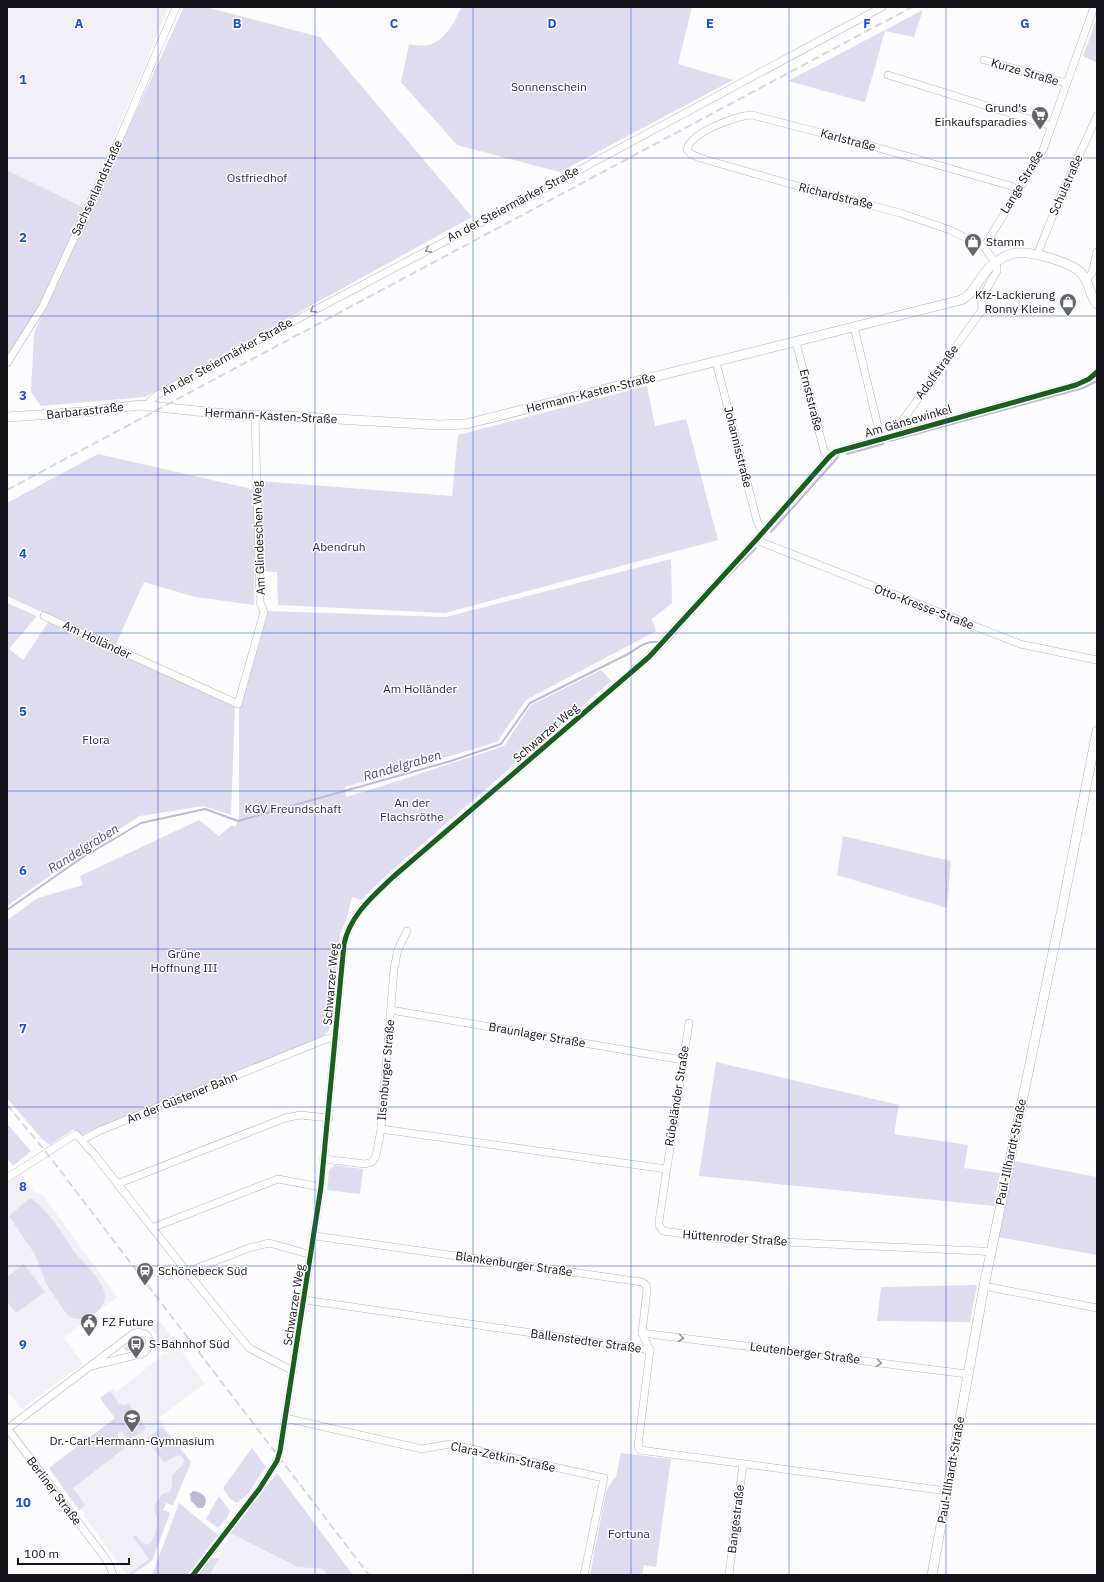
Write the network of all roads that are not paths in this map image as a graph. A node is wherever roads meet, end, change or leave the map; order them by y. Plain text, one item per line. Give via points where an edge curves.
1 (176, 7) edge
2 (882, 7) edge
3 (1094, 7) edge
4 (984, 60) dead end
5 (888, 75) dead end
6 (1066, 84) junction
7 (1097, 116) edge
8 (1051, 126) junction
9 (687, 150) joint
10 (1018, 190) junction
11 (984, 247) junction
12 (1097, 252) edge
13 (1037, 255) junction
14 (995, 262) junction
15 (1086, 280) junction
16 (972, 292) junction
17 (981, 299) junction
18 (1097, 304) edge
19 (854, 327) junction
20 (796, 342) junction
21 (716, 362) junction
22 (7, 363) edge
23 (1097, 372) edge
24 (148, 406) junction
25 (162, 407) joint
26 (255, 415) junction
27 (7, 417) edge
28 (881, 439) junction
29 (829, 457) junction
30 (764, 531) junction
31 (756, 540) junction
32 (44, 616) dead end
33 (1097, 660) edge
34 (238, 704) joint
35 (1097, 730) edge
36 (407, 931) dead end
37 (391, 1010) junction
38 (689, 1023) dead end
39 (336, 1038) junction
40 (683, 1060) junction
41 (328, 1118) junction
42 (381, 1129) junction
43 (82, 1140) junction
44 (324, 1159) junction
45 (666, 1169) junction
46 (7, 1178) edge
47 (117, 1184) junction
48 (321, 1187) junction
49 (152, 1228) junction
50 (315, 1236) junction
51 (990, 1252) junction
52 (312, 1255) junction
53 (187, 1272) junction
54 (984, 1286) junction
55 (305, 1300) junction
56 (1097, 1308) edge
57 (642, 1333) junction
58 (650, 1350) junction
59 (91, 1366) junction
60 (293, 1371) junction
61 (967, 1374) junction
62 (285, 1418) junction
63 (7, 1428) edge
64 (743, 1464) junction
65 (947, 1491) junction
66 (113, 1575) edge
67 (193, 1575) edge
68 (584, 1575) edge
69 (729, 1575) edge
70 (932, 1575) edge

1 - 22 street, Sachsenlandstraße via 43,306
2 -> 24 street, An der Steiermärker Straße via 280,328 157,395
3 - 6 street, Lange Straße
4 - 6 street, Kurze Straße
5 - 8 street
6 - 8 street, Lange Straße
7 - 13 street, Schulstraße
8 - 10 street, Lange Straße via 1043,150
9 - 10 street, Karlstraße via 690,142 705,132 733,118 752,115 868,145
9 - 11 street, Richardstraße via 700,158 760,176 900,213 950,230
10 - 11 street, Lange Straße
11 - 14 street
12 - 15 street via 1092,273
13 - 14 street via 1016,253
13 - 15 street via 1079,270
14 - 16 street, Hermann-Kasten-Straße
14 - 17 street, Adolfstraße via 997,271
15 - 18 street via 1091,296
16 - 17 street
16 - 19 street, Hermann-Kasten-Straße via 968,297 952,303
17 - 28 street, Adolfstraße via 982,310 972,324 897,428
19 - 20 street, Hermann-Kasten-Straße
19 - 28 street
20 - 21 street, Hermann-Kasten-Straße
20 - 29 street, Ernststraße via 824,451
21 - 26 street, Hermann-Kasten-Straße via 458,425
21 - 30 street, Johannisstraße via 757,521
23 - 28 street, Am Gänsewinkel via 1076,385
24 - 25 street, Barbarastraße
24 - 27 street, Barbarastraße
25 - 26 street, Hermann-Kasten-Straße
26 - 34 street, Am Glindeschen Weg via 260,602 264,612
28 - 29 street, Am Gänsewinkel via 843,449
29 - 30 street, Am Gänsewinkel
30 - 31 street, Am Gänsewinkel
31 - 33 street, Otto-Kresse-Straße via 1020,644
31 - 39 street, Schwarzer Weg via 649,657 393,877 358,912 347,932 344,944
32 - 34 street, Am Holländer
35 - 51 street, Paul-Illhardt-Straße
36 - 37 street, Ilsenburger Straße via 398,949
37 - 40 street, Braunlager Straße
37 - 42 street, Ilsenburger Straße
38 - 40 street, Rübeländer Straße
39 - 41 street, Schwarzer Weg
39 - 43 street, An der Güstener Bahn via 326,1039 298,1050
40 - 45 street, Rübeländer Straße
41 - 44 street, Schwarzer Weg
41 - 47 street via 300,1115 285,1118
42 - 44 street, Ilsenburger Straße via 376,1156 372,1162 365,1164
42 - 45 street
43 - 46 street via 76,1134
43 - 47 street
44 - 48 street, Schwarzer Weg
45 - 51 street, Hüttenroder Straße via 659,1221 661,1229 667,1233 713,1239
47 - 49 street
48 - 49 street via 282,1179 273,1180
48 - 50 street, Schwarzer Weg
49 - 53 street
50 - 52 street, Schwarzer Weg
50 - 57 street, Blankenburger Straße via 642,1282 647,1290
51 - 54 street, Paul-Illhardt-Straße
52 - 53 street via 269,1243
52 - 55 street, Schwarzer Weg
53 - 60 street via 249,1348
54 - 56 street
54 - 61 street, Paul-Illhardt-Straße
55 - 58 street, Ballenstedter Straße
55 - 60 street, Schwarzer Weg
57 - 58 street
57 -> 61 street, Leutenberger Straße
58 - 64 street, Ballenstedter Straße via 639,1449
59 - 59 street via 144,1352 149,1338 140,1332 134,1333
59 - 63 street
60 - 62 street, Schwarzer Weg
61 - 65 street, Paul-Illhardt-Straße
62 - 67 street, Schwarzer Weg via 280,1451 271,1470
62 - 68 street, Clara-Zetkin-Straße via 422,1448 450,1444 604,1478
63 - 66 street, Berliner Straße via 103,1555
64 - 65 street, Ballenstedter Straße
64 - 69 street, Bangestraße
65 - 70 street, Paul-Illhardt-Straße

